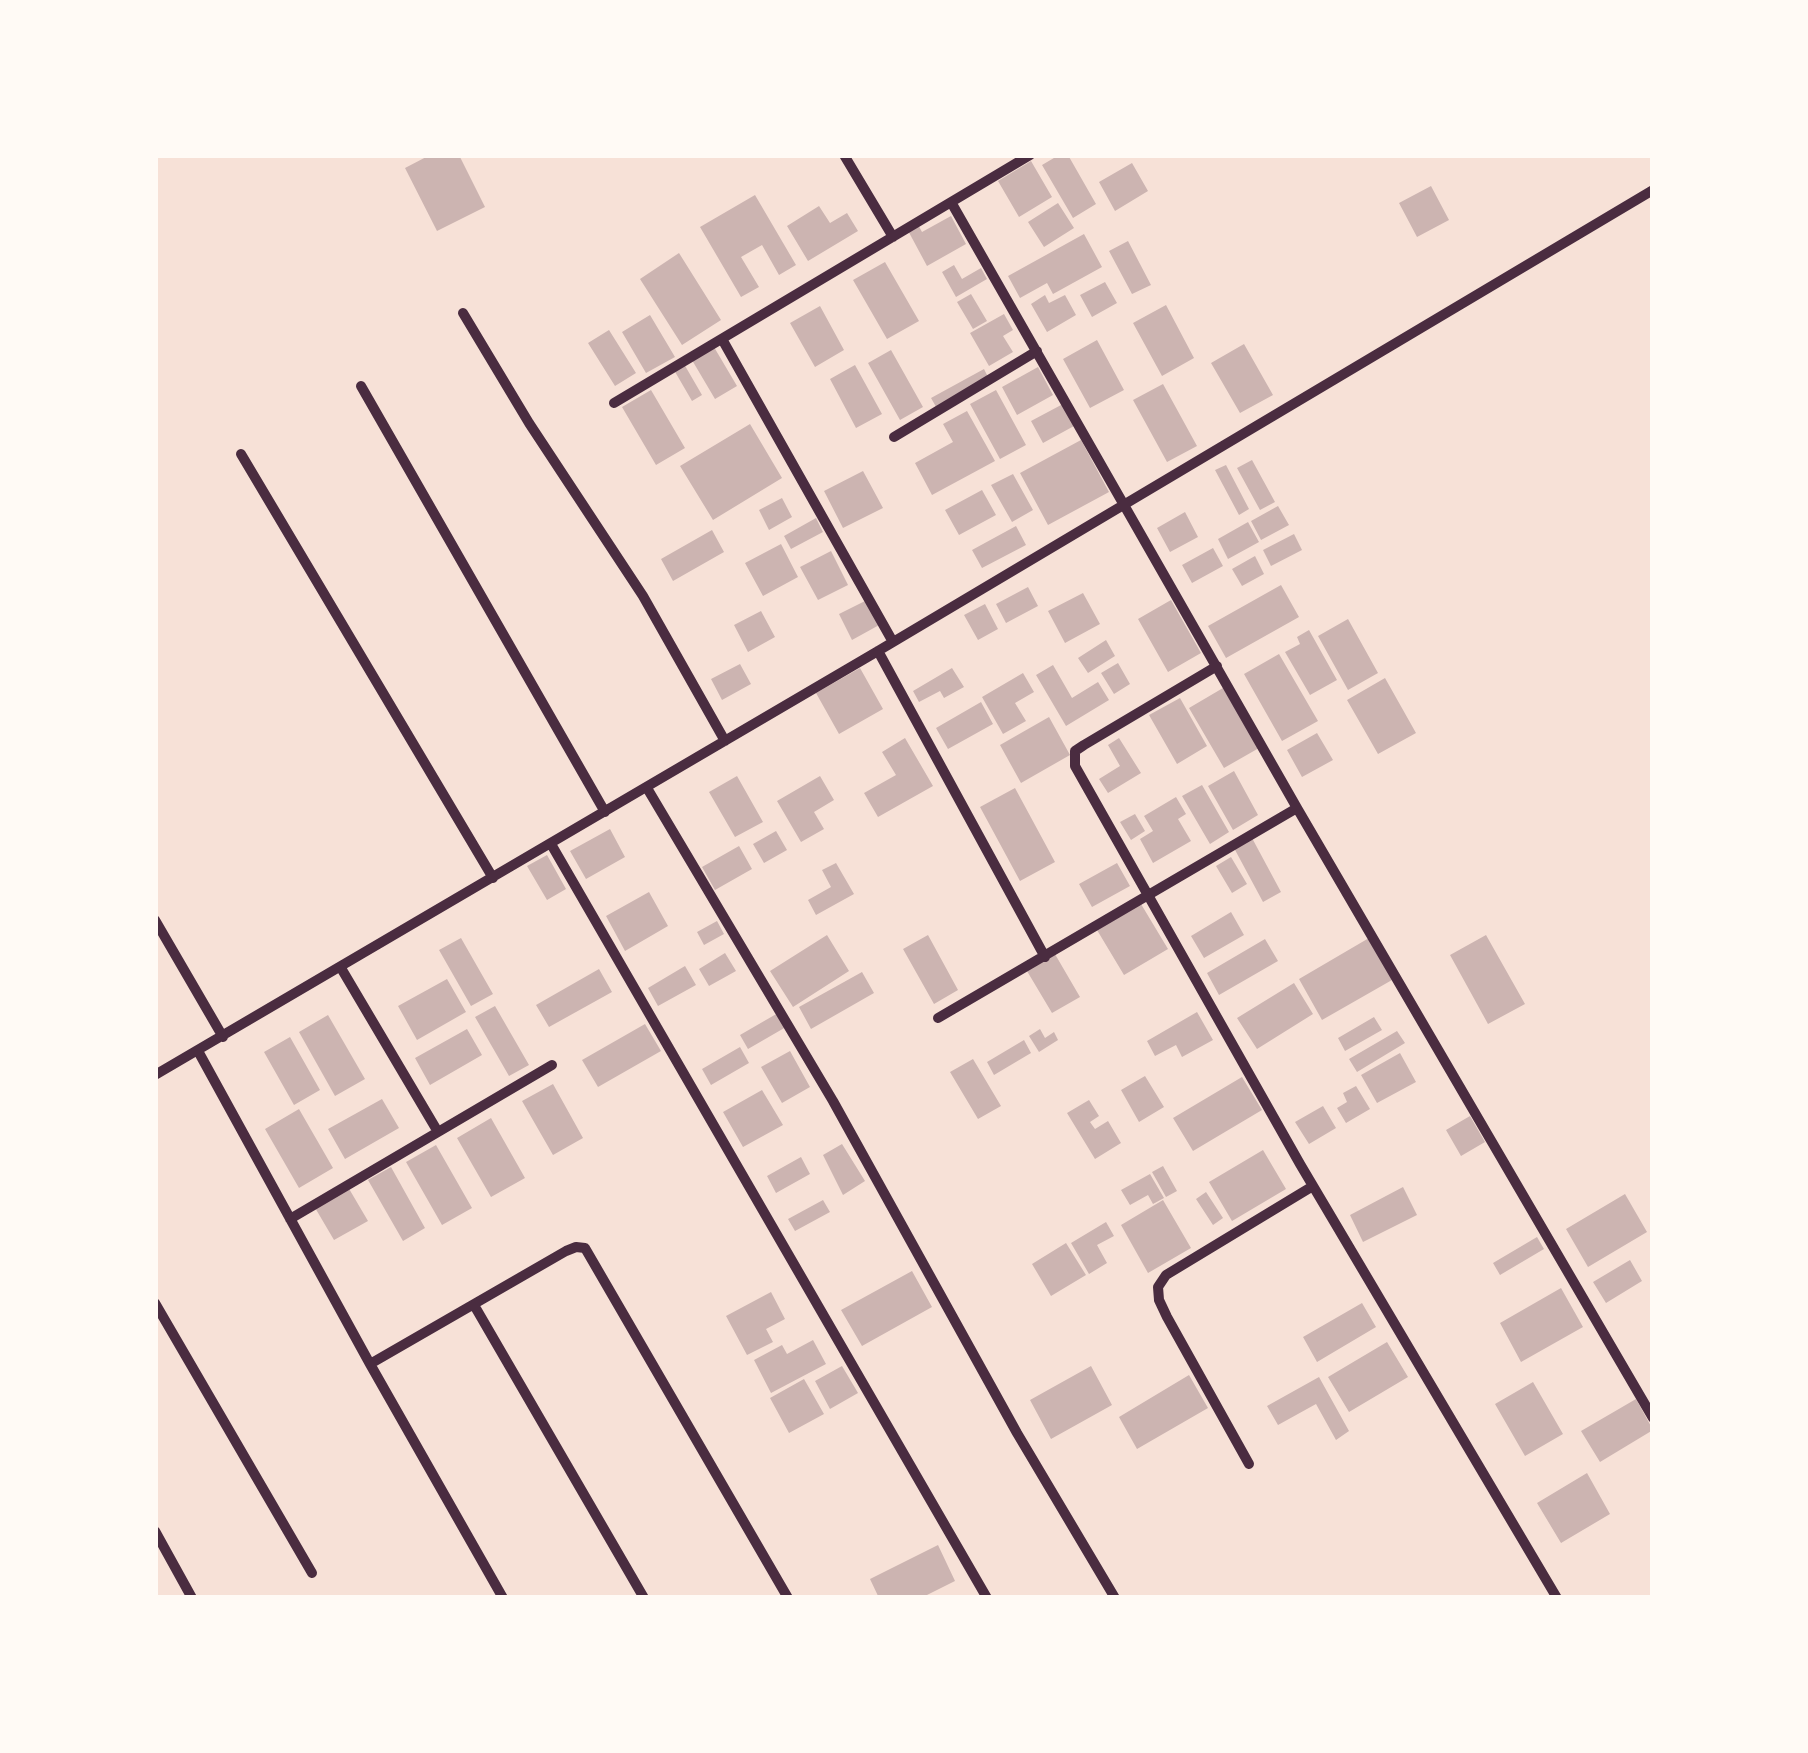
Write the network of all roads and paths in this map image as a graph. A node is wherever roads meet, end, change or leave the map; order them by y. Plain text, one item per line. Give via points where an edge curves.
1 (844, 155) edge
2 (1030, 155) edge
3 (1653, 190) edge
4 (951, 202) junction
5 (892, 238) junction
6 (462, 314) dead end
7 (722, 339) junction
8 (1037, 351) junction
9 (361, 386) dead end
10 (614, 403) dead end
11 (894, 436) dead end
12 (241, 454) dead end
13 (1125, 505) junction
14 (893, 642) junction
15 (878, 651) junction
16 (1217, 666) junction
17 (725, 741) junction
18 (647, 788) junction
19 (1297, 808) junction
20 (605, 812) junction
21 (551, 844) junction
22 (493, 878) junction
23 (1147, 898) junction
24 (155, 920) edge
25 (1044, 957) junction
26 (341, 968) junction
27 (938, 1018) dead end
28 (224, 1037) junction
29 (198, 1050) junction
30 (552, 1064) dead end
31 (155, 1075) edge
32 (438, 1132) junction
33 (1313, 1186) junction
34 (290, 1219) junction
35 (155, 1302) edge
36 (474, 1305) junction
37 (370, 1364) junction
38 (1653, 1418) edge
39 (1250, 1464) dead end
40 (155, 1531) edge
41 (312, 1573) dead end
42 (192, 1598) edge
43 (503, 1598) edge
44 (644, 1598) edge
45 (788, 1598) edge
46 (987, 1598) edge
47 (1115, 1598) edge
48 (1557, 1598) edge

1 - 5 street
2 - 4 street
3 - 13 street
4 - 5 street
4 - 8 street
5 - 7 street
6 - 17 street via 643,596
7 - 10 street
7 - 14 street
8 - 11 street
8 - 13 street
9 - 20 street
12 - 22 street
13 - 14 street
13 - 16 street
14 - 15 street
15 - 17 street
15 - 25 street
16 - 19 street
16 - 23 street via 1075,752 1075,766
17 - 18 street
18 - 20 street
18 - 47 street
19 - 23 street
19 - 38 street
20 - 21 street
21 - 22 street
21 - 46 street
22 - 26 street
23 - 25 street
23 - 33 street
24 - 28 street
25 - 27 street
26 - 28 street
26 - 32 street
28 - 29 street
29 - 31 street
29 - 34 street
30 - 32 street
32 - 34 street
33 - 39 street via 1158,1286 1167,1318
33 - 48 street
34 - 37 street
35 - 41 street
36 - 37 street
36 - 44 street
36 - 45 street via 566,1251 586,1248
37 - 43 street
40 - 42 street

